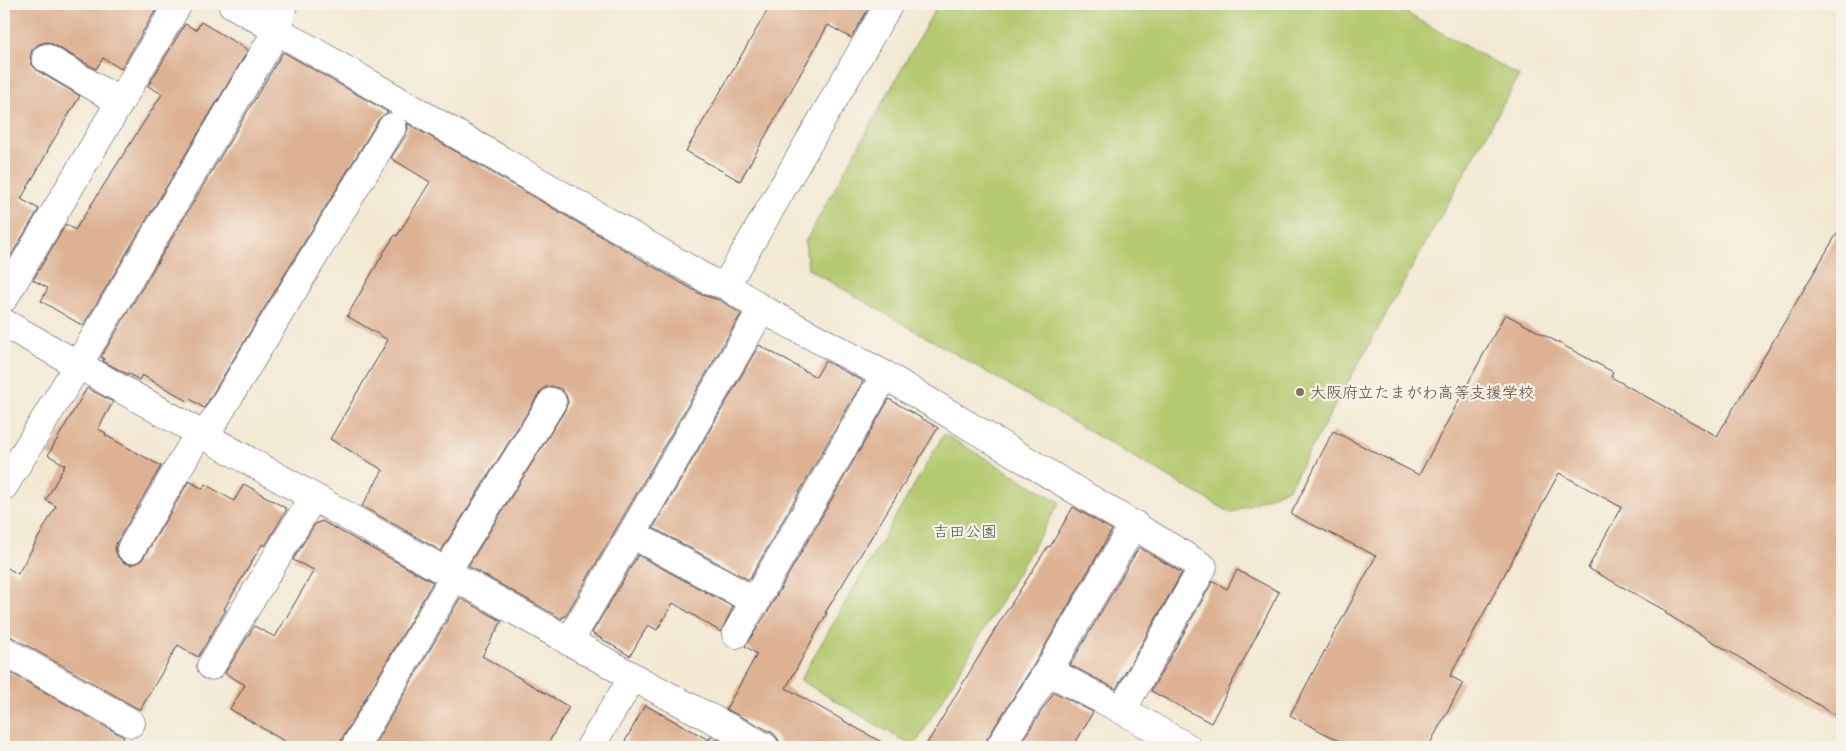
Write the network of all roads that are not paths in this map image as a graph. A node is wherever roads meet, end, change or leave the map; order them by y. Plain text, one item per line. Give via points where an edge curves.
1 (178, 4) edge
2 (232, 4) edge
3 (889, 4) edge
4 (280, 16) edge
5 (46, 58) dead end
6 (120, 102) junction
7 (392, 128) dead end
8 (726, 285) junction
9 (4, 298) edge
10 (762, 309) junction
11 (4, 322) edge
12 (78, 365) junction
13 (885, 376) junction
14 (552, 402) dead end
15 (202, 435) junction
16 (4, 486) edge
17 (313, 497) junction
18 (1134, 524) junction
19 (632, 534) junction
20 (131, 549) dead end
21 (450, 574) junction
22 (756, 602) junction
23 (736, 634) dead end
24 (569, 642) junction
25 (4, 651) edge
26 (211, 666) dead end
27 (1048, 671) junction
28 (633, 677) junction
29 (1122, 710) junction
30 (131, 723) dead end
31 (355, 747) edge
32 (590, 747) edge
33 (765, 747) edge
34 (1000, 747) edge
35 (1187, 747) edge

1 - 6 street
2 - 4 street
3 - 8 street
4 - 8 street via 710,280
4 - 12 street
5 - 6 street
6 - 9 street
7 - 15 street
8 - 10 street
10 - 13 street
10 - 19 street
11 - 12 street
12 - 15 street
12 - 16 street
13 - 18 street
13 - 22 street
14 - 21 street
15 - 17 street
15 - 20 street
17 - 21 street
17 - 26 street
18 - 27 street
18 - 29 street via 1203,567
19 - 22 street
19 - 24 street
21 - 24 street
21 - 31 street
22 - 23 street
24 - 28 street
25 - 30 street
27 - 29 street
27 - 34 street
28 - 32 street
28 - 33 street
29 - 35 street

